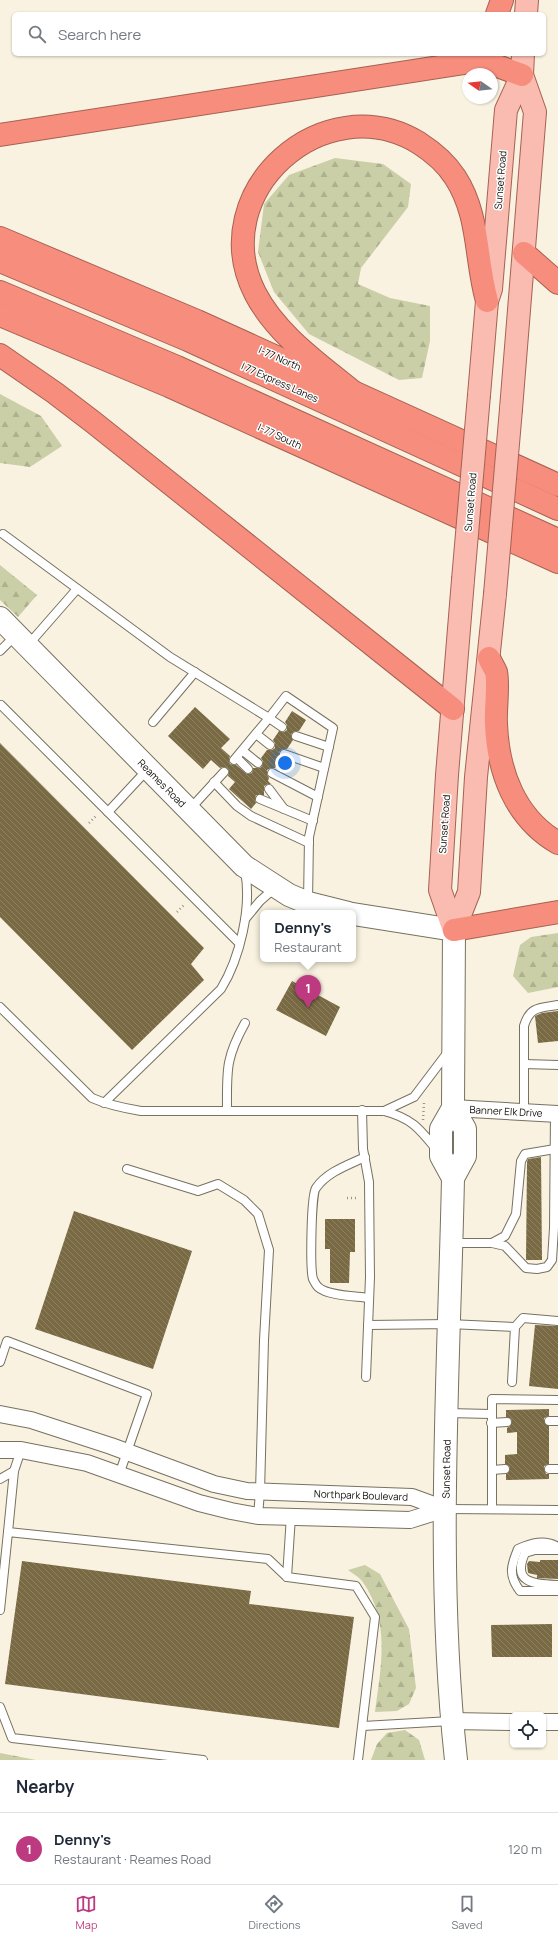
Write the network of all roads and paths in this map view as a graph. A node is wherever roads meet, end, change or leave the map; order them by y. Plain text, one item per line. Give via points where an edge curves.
1 (502, 0) edge
2 (527, 0) edge
3 (498, 12) edge
4 (526, 12) edge
5 (454, 60) edge
6 (522, 65) edge
7 (0, 135) edge
8 (0, 238) edge
9 (524, 252) junction
10 (0, 261) edge
11 (558, 283) edge
12 (0, 292) edge
13 (486, 301) junction
14 (0, 315) edge
15 (0, 355) edge
16 (352, 391) junction
17 (558, 485) edge
18 (558, 509) edge
19 (2, 534) dead end
20 (558, 540) edge
21 (558, 562) edge
22 (77, 589) junction
23 (0, 618) edge
24 (22, 640) junction
25 (0, 651) edge
26 (489, 658) junction
27 (195, 672) junction
28 (1, 705) edge
29 (453, 710) junction
30 (269, 718) junction
31 (152, 722) dead end
32 (282, 727) dead end
33 (256, 734) junction
34 (296, 736) dead end
35 (270, 745) dead end
36 (329, 747) junction
37 (243, 751) junction
38 (284, 754) dead end
39 (258, 763) dead end
40 (148, 768) junction
41 (324, 768) junction
42 (248, 769) dead end
43 (224, 772) dead end
44 (272, 773) dead end
45 (214, 782) junction
46 (269, 789) dead end
47 (318, 797) junction
48 (260, 799) dead end
49 (189, 810) junction
50 (285, 810) junction
51 (108, 812) junction
52 (313, 821) junction
53 (558, 843) edge
54 (309, 844) junction
55 (244, 866) junction
56 (276, 887) junction
57 (308, 903) junction
58 (336, 910) edge
59 (558, 912) edge
60 (356, 914) edge
61 (246, 918) junction
62 (454, 930) junction
63 (239, 943) junction
64 (558, 1005) edge
65 (0, 1007) edge
66 (245, 1023) dead end
67 (454, 1045) junction
68 (524, 1064) junction
69 (558, 1065) edge
70 (424, 1098) dead end
71 (104, 1103) junction
72 (453, 1108) junction
73 (362, 1110) junction
74 (384, 1110) junction
75 (227, 1111) junction
76 (524, 1112) junction
77 (556, 1114) edge
78 (423, 1124) dead end
79 (555, 1149) junction
80 (441, 1156) junction
81 (365, 1158) junction
82 (127, 1169) dead end
83 (453, 1178) junction
84 (451, 1243) junction
85 (492, 1243) junction
86 (369, 1298) junction
87 (558, 1321) edge
88 (368, 1324) junction
89 (449, 1324) junction
90 (515, 1327) junction
91 (0, 1362) edge
92 (366, 1377) dead end
93 (512, 1382) dead end
94 (558, 1400) edge
95 (447, 1413) junction
96 (0, 1414) edge
97 (491, 1414) junction
98 (549, 1421) dead end
99 (558, 1421) edge
100 (506, 1422) dead end
101 (491, 1423) junction
102 (0, 1450) edge
103 (21, 1450) junction
104 (127, 1452) junction
105 (505, 1469) dead end
106 (549, 1469) dead end
107 (558, 1469) edge
108 (492, 1470) junction
109 (14, 1471) junction
110 (119, 1475) junction
111 (0, 1479) edge
112 (260, 1492) junction
113 (445, 1509) junction
114 (492, 1509) junction
115 (558, 1510) edge
116 (258, 1516) junction
117 (291, 1516) junction
118 (8, 1532) junction
119 (558, 1546) edge
120 (558, 1550) edge
121 (287, 1577) junction
122 (558, 1585) edge
123 (558, 1591) edge
124 (0, 1610) edge
125 (0, 1707) edge
126 (452, 1721) junction
127 (510, 1722) edge
128 (546, 1722) edge
129 (558, 1722) edge
130 (363, 1726) junction
131 (203, 1760) edge
132 (358, 1760) edge
133 (456, 1760) edge

1 - 3 highway
2 - 4 main road
5 - 6 highway
5 - 7 highway
6 - 9 main road, Sunset Road via 535,112
6 - 13 main road, Sunset Road via 506,110 491,289
8 - 16 highway, I-77 North via 197,321
9 - 11 highway
9 - 26 main road, Sunset Road, bridge
10 - 18 highway, I 77 Express Lanes via 202,346
12 - 20 highway via 184,370
13 - 16 highway via 481,281 478,241 467,201 455,175 436,155 412,139 372,127 334,130 300,144 280,159 258,189 245,220 244,257 250,282 270,316 300,348
13 - 29 main road, Sunset Road, bridge
14 - 21 highway, I-77 South via 169,386
15 - 29 highway via 93,422
16 - 17 highway, I-77 North
19 - 22 lane
22 - 24 lane
22 - 27 lane via 170,657
23 - 24 main road, Reames Road
24 - 25 lane
24 - 40 main road, Reames Road
26 - 53 highway via 496,672 498,746 510,790 531,822
26 - 62 main road, Sunset Road via 476,777 469,892
27 - 30 lane
27 - 31 lane
28 - 51 lane
29 - 62 main road, Sunset Road via 440,890
30 - 32 lane
30 - 33 lane
30 - 36 lane via 286,696 333,728
33 - 35 lane
33 - 37 lane
34 - 36 lane
36 - 41 lane
37 - 39 lane
37 - 42 lane via 235,759
38 - 41 lane
40 - 49 main road, Reames Road
40 - 51 lane
41 - 47 lane
43 - 45 lane
44 - 47 lane
45 - 49 lane
45 - 54 lane via 237,806 251,816
46 - 50 lane
47 - 52 lane
48 - 50 lane
49 - 55 main road, Reames Road
50 - 52 lane
51 - 63 lane
52 - 54 lane
54 - 57 lane
55 - 56 main road, Reames Road
55 - 61 lane via 248,885
56 - 57 main road, Reames Road
56 - 61 lane
57 - 58 main road, Reames Road
59 - 62 highway
60 - 62 main road
61 - 63 lane
62 - 67 main road, Sunset Road
63 - 71 lane via 229,976 221,989
64 - 68 lane via 534,1010 527,1015 524,1026
65 - 71 lane via 92,1098
66 - 75 lane via 233,1044 228,1060
67 - 72 main road, Sunset Road
67 - 74 lane via 414,1097
68 - 69 lane
68 - 76 lane
70 - 78 path
71 - 75 lane via 141,1111
72 - 76 street, Banner Elk Drive
72 - 80 main road, Sunset Road via 441,1129
72 - 83 main road, Sunset Road via 465,1129 465,1156
73 - 74 lane
73 - 75 lane
73 - 81 lane
74 - 80 lane via 413,1123
76 - 77 street, Banner Elk Drive
77 - 79 lane
79 - 85 lane via 525,1154 521,1161 516,1214 505,1236
79 - 85 lane via 552,1260 547,1267 526,1268 505,1246
80 - 83 main road, Sunset Road
81 - 86 lane via 369,1182
81 - 86 lane via 344,1166 314,1189 311,1254 313,1279 318,1287 338,1294
82 - 112 lane via 198,1191 218,1184 244,1200 258,1214 269,1250
83 - 84 main road, Sunset Road
84 - 85 lane
84 - 89 main road, Sunset Road
86 - 88 lane
87 - 90 lane via 523,1318
88 - 89 lane
88 - 92 lane
89 - 90 lane
89 - 95 main road, Sunset Road
90 - 93 lane
91 - 104 lane via 7,1341 146,1394
94 - 97 lane via 492,1399
95 - 97 lane
95 - 113 main road, Sunset Road
96 - 104 street, Northpark Boulevard via 31,1420
97 - 101 lane
98 - 99 lane
100 - 101 lane
101 - 108 lane
102 - 103 street
103 - 109 lane
103 - 110 street via 87,1463
104 - 110 lane
104 - 112 street, Northpark Boulevard via 214,1484
105 - 108 lane
106 - 107 lane
108 - 114 lane
109 - 111 lane
109 - 118 lane
110 - 116 street via 199,1503
112 - 113 street, Northpark Boulevard via 412,1497
112 - 116 lane
113 - 114 lane
113 - 117 street via 410,1520
113 - 126 main road, Sunset Road via 445,1617
114 - 115 lane
116 - 117 street
117 - 121 lane
118 - 121 lane via 268,1559
118 - 124 lane
119 - 123 lane via 552,1543 531,1543 518,1549 512,1563 512,1581 520,1591
120 - 122 lane via 534,1550 525,1553 520,1562 520,1573 527,1582
121 - 130 lane via 356,1586 375,1617
125 - 131 lane via 12,1738
126 - 127 street
126 - 130 lane
126 - 133 main road, Sunset Road
128 - 129 street
130 - 132 lane

